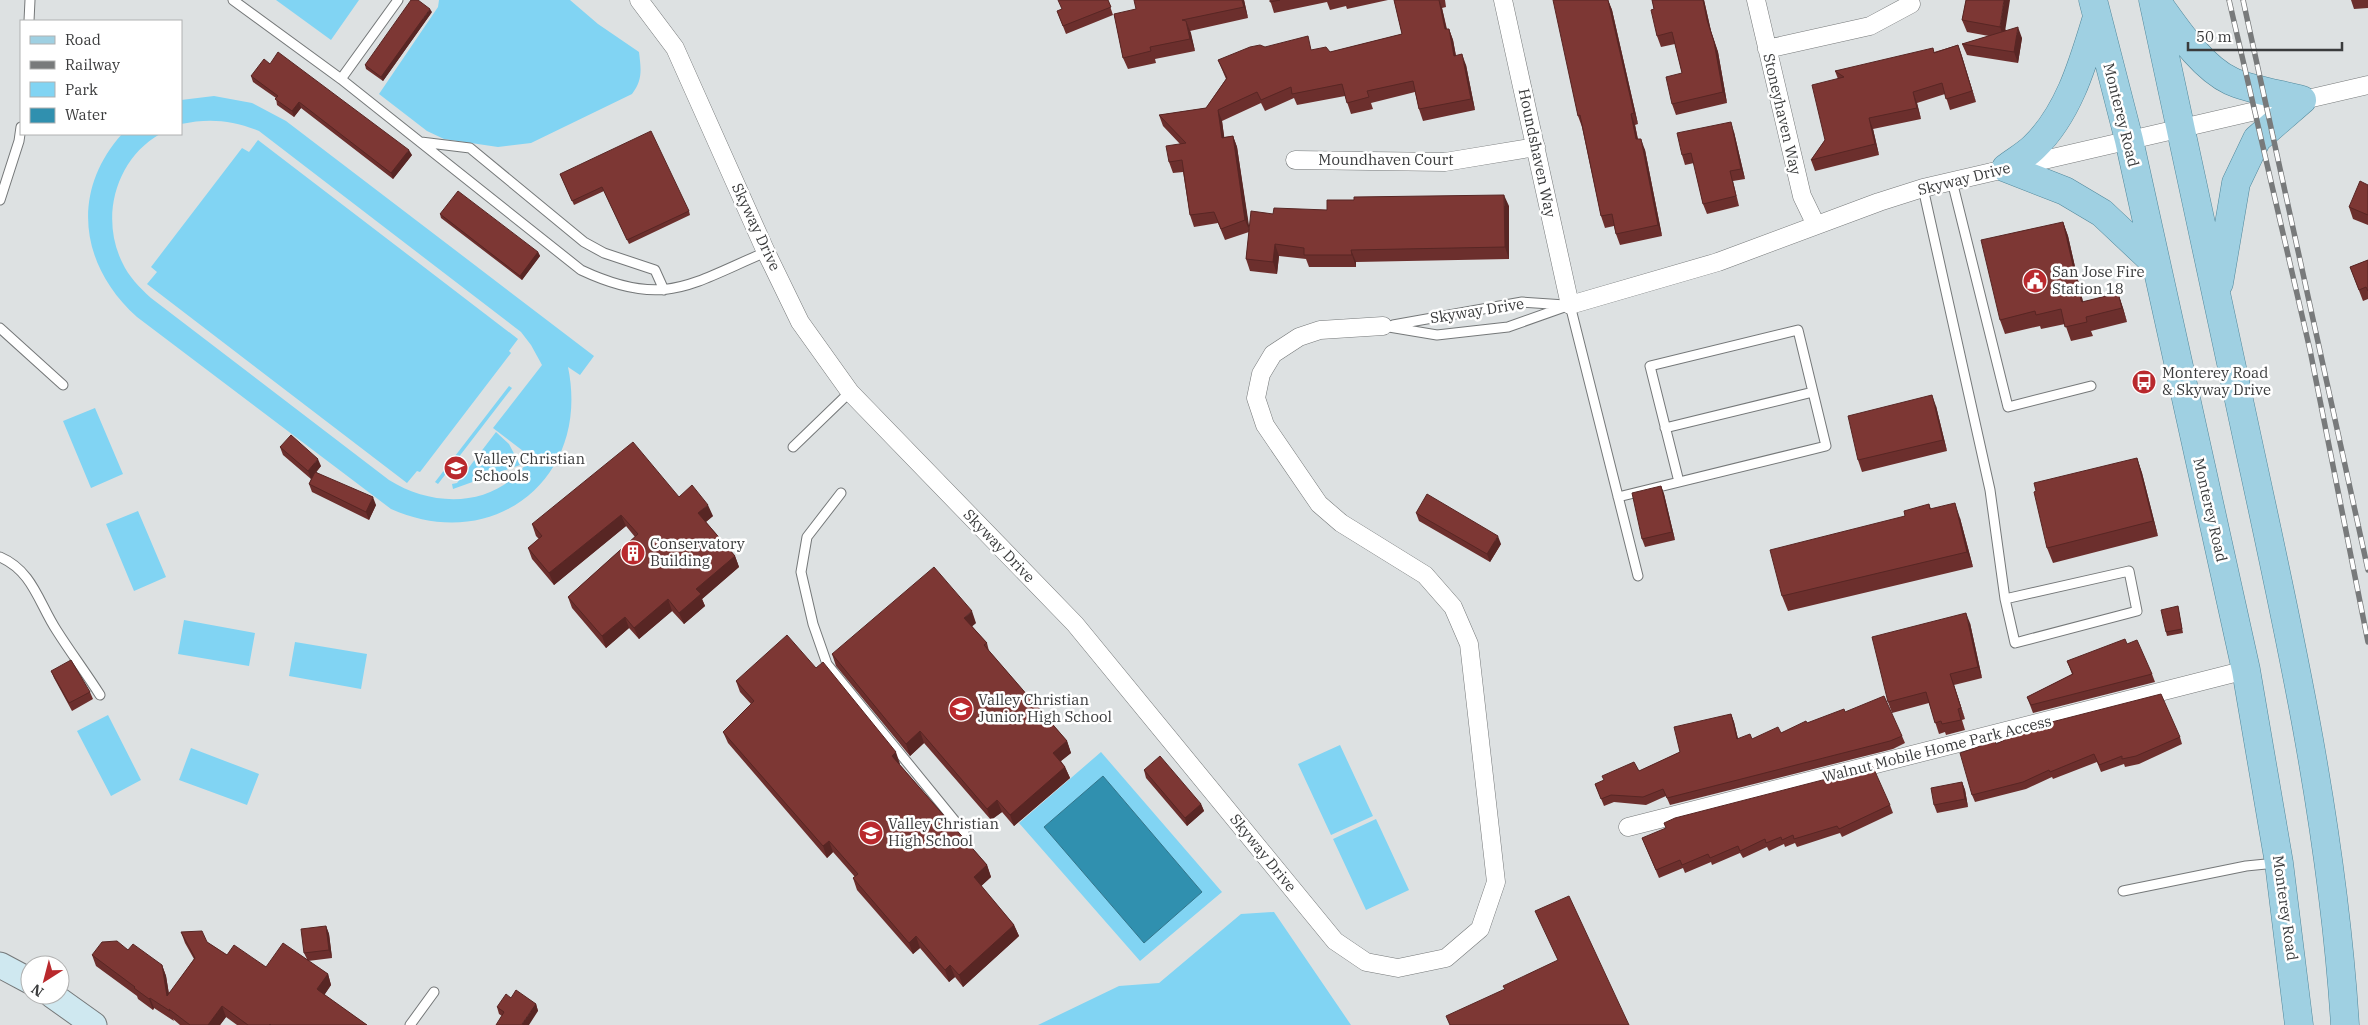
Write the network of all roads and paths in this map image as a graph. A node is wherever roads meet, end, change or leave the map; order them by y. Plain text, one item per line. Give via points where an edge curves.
1 (30, 0) edge
2 (233, 0) edge
3 (398, 0) edge
4 (639, 0) edge
5 (1503, 0) edge
6 (1756, 0) edge
7 (2154, 0) edge
8 (1911, 4) dead end
9 (2095, 9) edge
10 (29, 20) edge
11 (1767, 49) junction
12 (342, 80) junction
13 (2368, 85) edge
14 (2302, 100) junction
15 (2179, 128) junction
16 (20, 134) edge
17 (2129, 140) junction
18 (420, 142) junction
19 (1536, 147) junction
20 (1295, 160) dead end
21 (2006, 168) junction
22 (1952, 181) junction
23 (1923, 188) junction
24 (0, 200) edge
25 (1816, 225) junction
26 (766, 252) junction
27 (2154, 262) junction
28 (664, 290) junction
29 (2217, 300) junction
30 (1570, 306) junction
31 (1384, 326) junction
32 (0, 328) edge
33 (63, 385) dead end
34 (2091, 386) dead end
35 (850, 392) junction
36 (1813, 392) junction
37 (1665, 428) junction
38 (793, 447) dead end
39 (1679, 482) junction
40 (841, 492) dead end
41 (1618, 497) junction
42 (0, 557) edge
43 (1638, 576) dead end
44 (2005, 599) junction
45 (2246, 670) junction
46 (100, 695) dead end
47 (1628, 827) dead end
48 (964, 832) dead end
49 (2279, 863) junction
50 (2123, 891) dead end
51 (0, 965) edge
52 (20, 976) edge
53 (434, 992) dead end
54 (66, 1005) edge
55 (94, 1025) edge
56 (410, 1025) edge
57 (2299, 1025) edge
58 (2345, 1025) edge

1 - 10 lane
2 - 12 lane
3 - 12 lane
4 - 26 street, Skyway Drive via 675,48
5 - 19 street, Houndshaven Way
6 - 11 street, Stoneyhaven Way
7 - 14 main road via 2189,45 2231,82
7 - 15 main road
8 - 11 street via 1870,26
9 - 17 main road, Monterey Road
9 - 21 main road via 2081,70 2069,97 2034,147
11 - 25 street, Stoneyhaven Way via 1802,196
12 - 18 lane
13 - 14 street, Skyway Drive
14 - 15 street, Skyway Drive
14 - 29 main road via 2257,139 2236,183
15 - 17 street, Skyway Drive
15 - 29 main road
16 - 24 lane
17 - 21 street, Skyway Drive
17 - 27 main road, Monterey Road
18 - 28 lane via 581,270 615,285
18 - 28 lane via 470,148 584,242 604,253 655,270
19 - 20 street, Moundhaven Court via 1445,162
19 - 30 street, Houndshaven Way
21 - 22 street, Skyway Drive
21 - 27 main road via 2065,190 2102,213
22 - 23 street, Skyway Drive
22 - 34 lane via 2008,407
23 - 25 street, Skyway Drive
23 - 44 lane via 1990,490
25 - 30 street, Skyway Drive via 1718,262
26 - 28 lane via 689,286
26 - 35 street, Skyway Drive via 800,322
27 - 45 main road, Monterey Road
29 - 58 main road via 2279,586 2316,778 2341,960
30 - 31 lane, Skyway Drive via 1522,302
30 - 31 lane, Skyway Drive via 1508,327 1464,332 1437,334
30 - 41 lane
31 - 35 street, Skyway Drive via 1320,330 1299,337 1273,354 1260,374 1256,398 1265,425 1319,504 1341,523 1425,575 1453,608 1469,644 1496,882 1480,929 1446,958 1398,968 1366,962 1335,941 1075,624
32 - 33 lane
35 - 38 lane
36 - 37 lane
36 - 37 lane via 1798,330 1650,366
36 - 39 lane via 1826,446
37 - 39 lane
39 - 41 lane
40 - 48 lane via 807,537 801,572 813,624 827,664
41 - 43 lane
42 - 46 lane via 30,580 57,631
44 - 44 lane via 2015,643 2137,611 2129,571
45 - 47 street, Walnut Mobile Home Park Access
45 - 49 main road, Monterey Road
49 - 50 lane via 2246,866
49 - 57 main road, Monterey Road
51 - 52 main road
53 - 56 lane
54 - 55 main road

